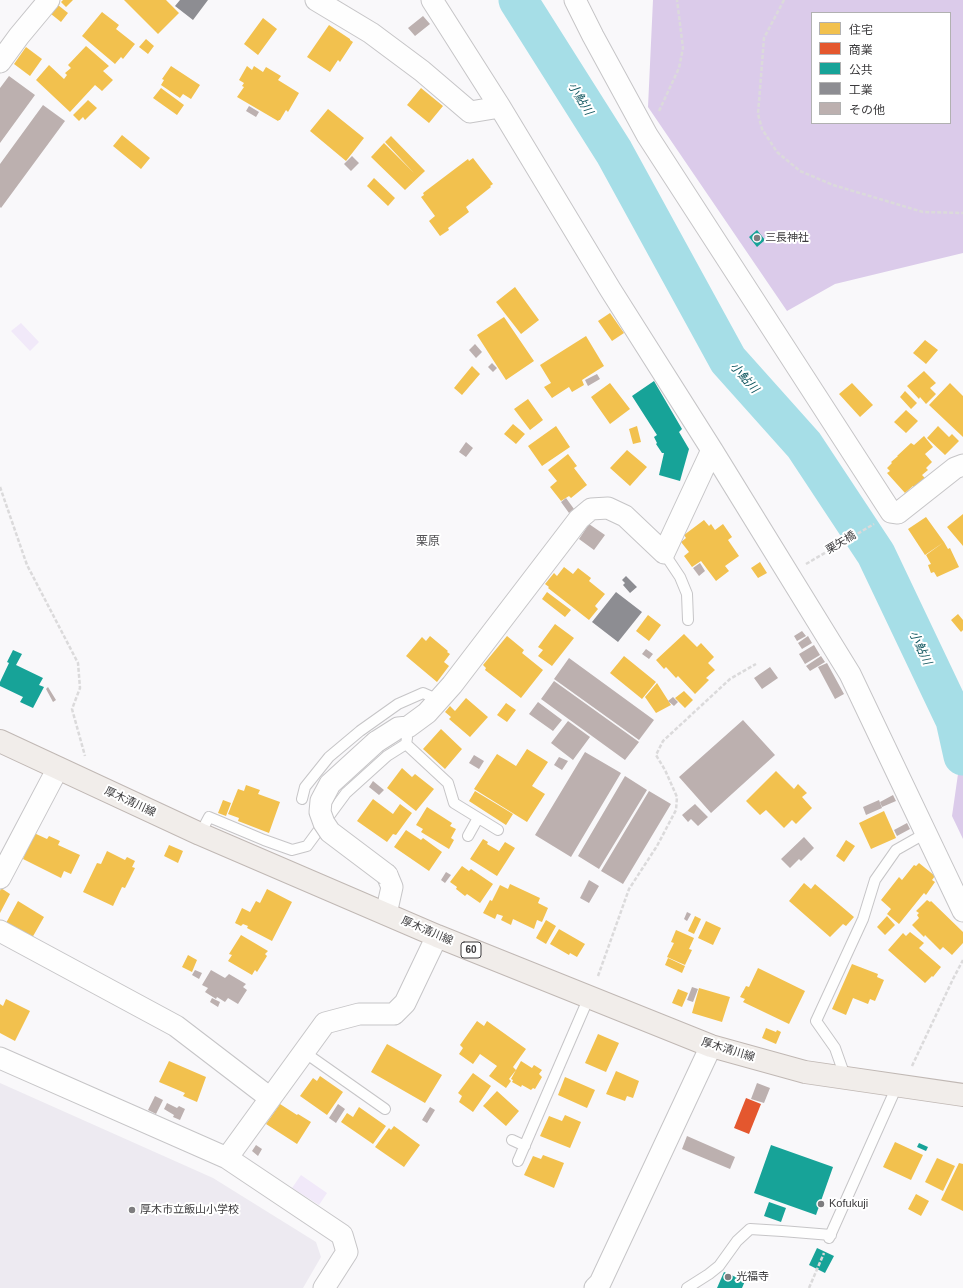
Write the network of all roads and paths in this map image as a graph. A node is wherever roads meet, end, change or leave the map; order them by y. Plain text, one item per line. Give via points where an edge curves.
1 (49, 0) edge
2 (316, 0) edge
3 (432, 0) edge
4 (575, 0) edge
5 (677, 0) edge
6 (784, 0) edge
7 (0, 62) edge
8 (500, 107) junction
9 (647, 135) junction
10 (963, 213) edge
11 (712, 450) junction
12 (963, 465) edge
13 (0, 487) edge
14 (878, 521) dead end
15 (664, 553) junction
16 (803, 565) dead end
17 (688, 620) dead end
18 (756, 664) dead end
19 (438, 700) junction
20 (407, 735) junction
21 (0, 741) edge
22 (58, 768) junction
23 (80, 778) junction
24 (302, 799) dead end
25 (478, 818) junction
26 (324, 823) junction
27 (498, 830) dead end
28 (200, 834) junction
29 (926, 834) junction
30 (468, 836) dead end
31 (0, 878) edge
32 (963, 911) edge
33 (386, 914) junction
34 (0, 931) edge
35 (437, 936) junction
36 (963, 960) edge
37 (590, 997) junction
38 (711, 1046) junction
39 (920, 1048) dead end
40 (304, 1052) junction
41 (0, 1058) edge
42 (846, 1079) junction
43 (897, 1086) junction
44 (963, 1095) edge
45 (270, 1098) junction
46 (385, 1109) dead end
47 (512, 1140) dead end
48 (525, 1146) junction
49 (227, 1158) junction
50 (518, 1161) dead end
51 (830, 1237) junction
52 (324, 1288) edge
53 (595, 1288) edge
54 (687, 1288) edge
55 (809, 1288) edge

1 - 7 street
2 - 8 street via 371,33 422,71 470,112
3 - 8 street
4 - 9 street
5 - 9 path via 683,48 679,68
6 - 10 path via 764,38 758,114 762,129 777,152 800,171 833,185 923,212
8 - 11 street via 610,289
9 - 12 street via 890,512 898,513 955,468
11 - 15 street
11 - 29 street via 850,674
13 - 23 path via 27,565 78,663 80,688 72,709 85,755
14 - 16 path, 栗矢橋
15 - 17 lane via 680,577 687,594
15 - 19 street via 625,516 608,508 591,509 579,518
18 - 37 path via 730,679 663,741 656,755 677,797 676,810 629,890
19 - 20 street
19 - 24 lane via 423,693 398,704 360,731 329,757 305,787
20 - 25 lane via 448,784 454,803
20 - 26 lane via 346,792
20 - 26 street, bridge via 398,728 376,742 330,784 321,801 320,812
21 - 22 main road, 厚木清川線 / 60
22 - 23 main road, 厚木清川線 / 60
22 - 31 street
23 - 28 main road, 厚木清川線 / 60
25 - 27 lane
25 - 30 lane
26 - 28 lane via 307,846 292,850 210,817
26 - 33 street, bridge via 330,832 387,875 392,887
28 - 33 main road, 厚木清川線 / 60
29 - 32 street
29 - 42 lane via 896,850 875,880 863,919 816,1021 835,1048
33 - 35 main road, 厚木清川線 / 60
34 - 45 street via 176,1026
35 - 37 main road, 厚木清川線 / 60
35 - 40 street via 405,1003 394,1014 358,1014 325,1023
36 - 39 path
37 - 38 main road, 厚木清川線 / 60
37 - 48 lane
38 - 42 main road, 厚木清川線 / 60 via 805,1072
38 - 53 street via 600,1283
40 - 45 street
40 - 46 lane
41 - 49 street
42 - 43 main road, 厚木清川線 / 60
43 - 44 main road, 厚木清川線 / 60
43 - 51 lane
45 - 49 street
47 - 48 lane
48 - 50 lane
49 - 52 street via 342,1235 347,1252
51 - 54 lane via 782,1230 750,1230 737,1242 719,1266
51 - 55 path

